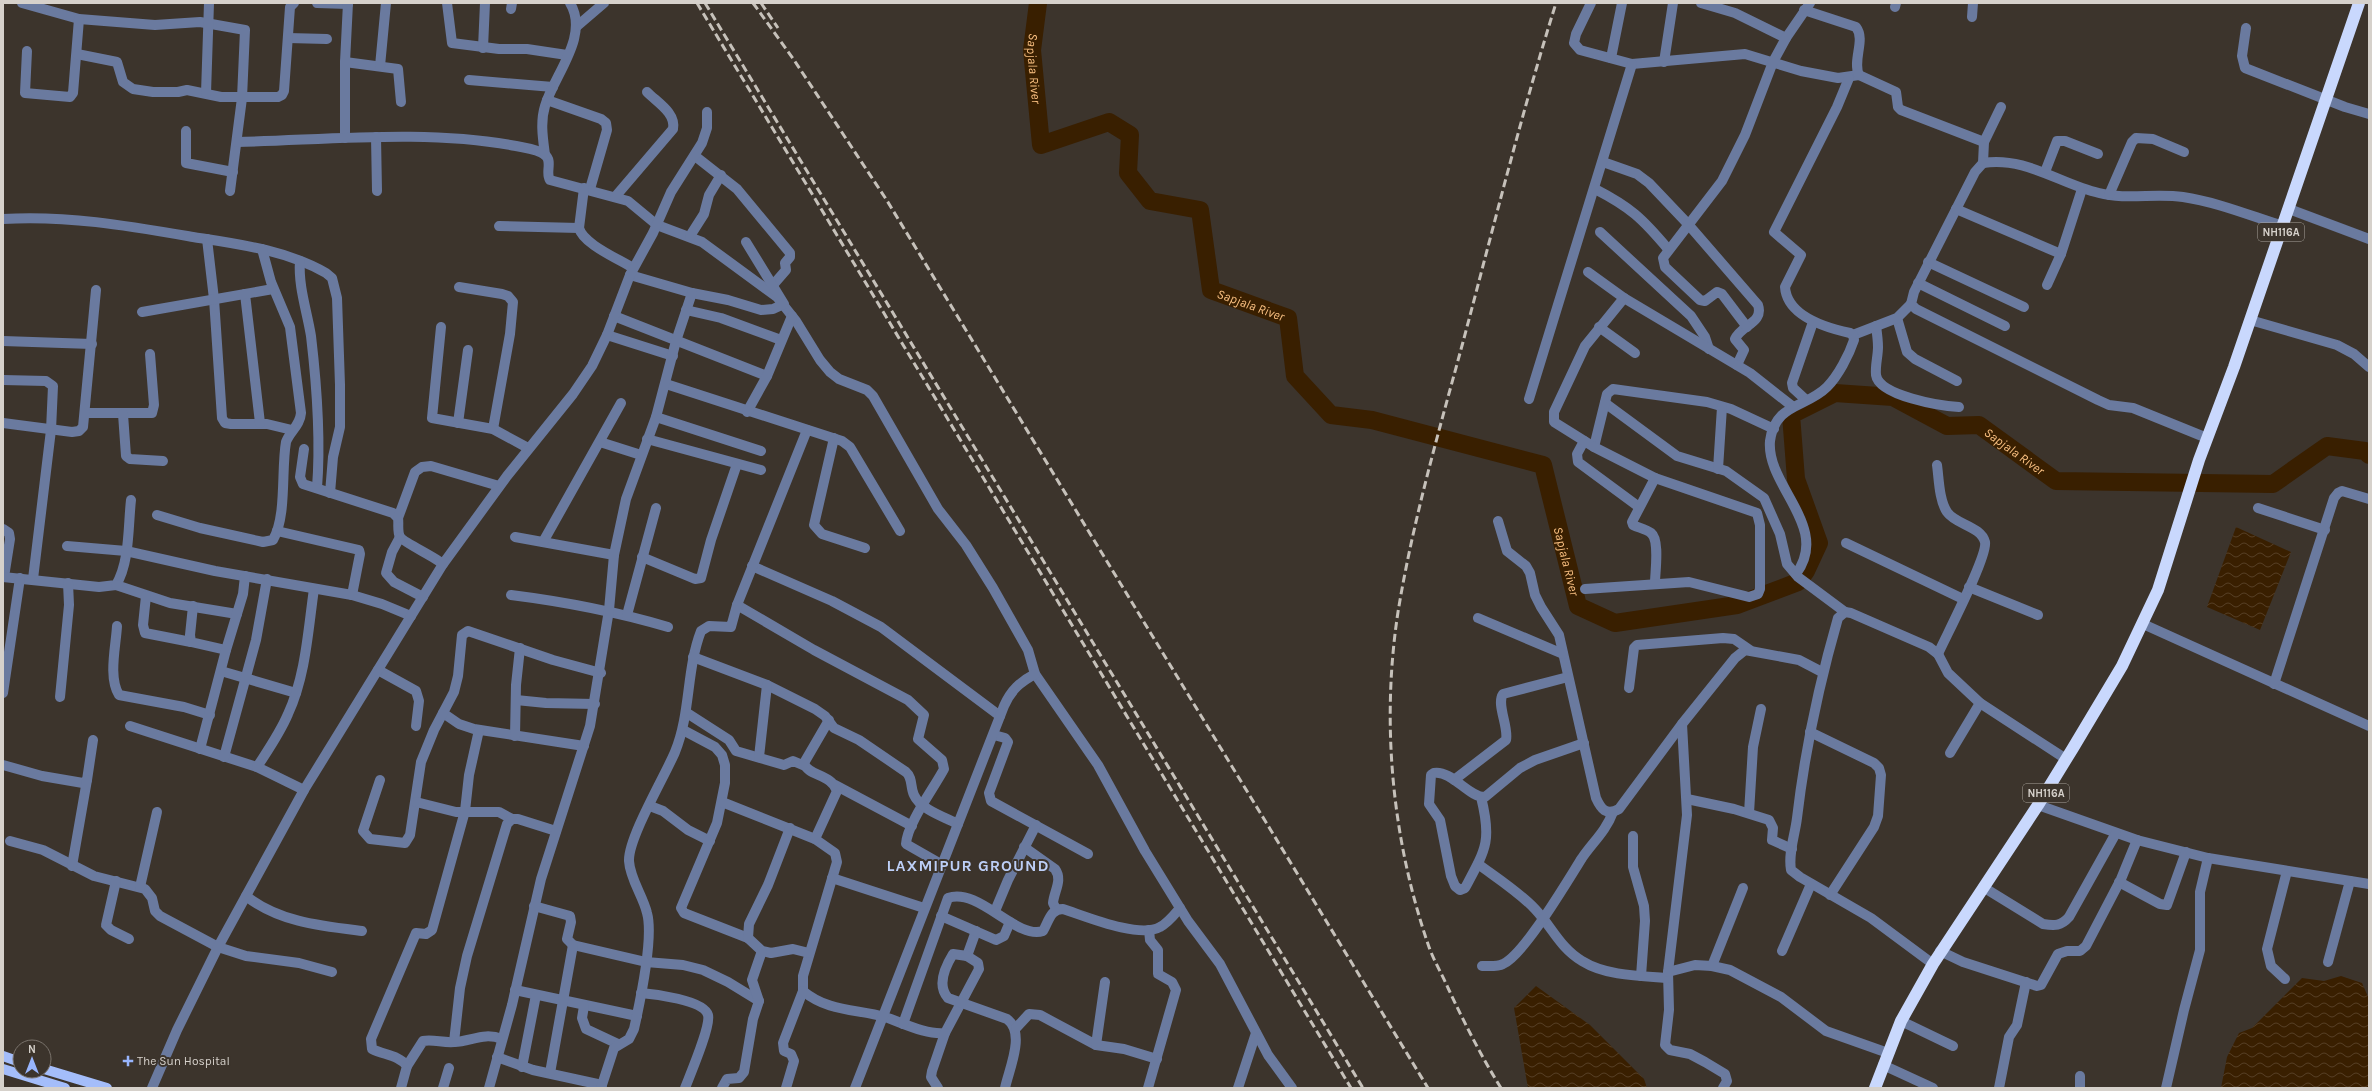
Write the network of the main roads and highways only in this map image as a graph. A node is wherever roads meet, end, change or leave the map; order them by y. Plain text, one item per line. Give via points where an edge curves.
1 (2359, 3) edge
2 (3, 1069) edge
3 (52, 1071) edge
4 (65, 1088) edge
5 (108, 1088) edge
6 (1875, 1088) edge

1 - 6 highway, NH116A via 2289,209 2199,460 2170,560 2143,624 2122,666 2038,805 1932,964 1901,1021
2 - 4 main road
3 - 5 main road

